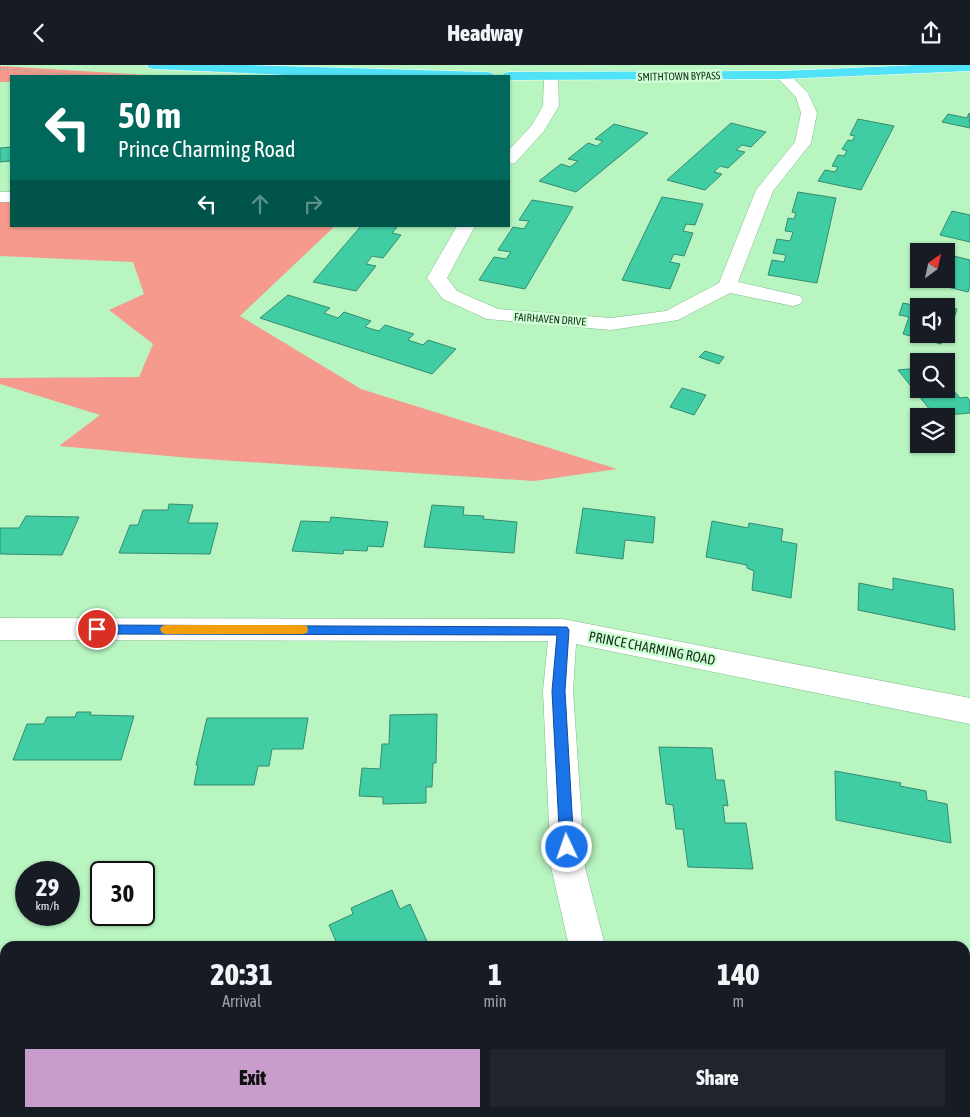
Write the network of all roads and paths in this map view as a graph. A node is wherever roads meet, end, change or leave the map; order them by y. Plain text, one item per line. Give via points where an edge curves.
1 (154, 65) edge
2 (970, 67) edge
3 (0, 69) edge
4 (81, 75) edge
5 (431, 75) edge
6 (782, 75) junction
7 (510, 76) edge
8 (551, 77) junction
9 (510, 158) edge
10 (465, 227) edge
11 (727, 286) junction
12 (793, 300) dead end
13 (0, 629) edge
14 (563, 630) junction
15 (970, 711) edge
16 (586, 941) edge

1 - 5 highway
2 - 6 highway, SMITHTOWN BYPASS
3 - 4 path
6 - 8 highway, SMITHTOWN BYPASS
6 - 11 street via 803,96 809,113 802,143 765,190
7 - 8 highway, SMITHTOWN BYPASS
8 - 9 street via 551,106 538,129
10 - 11 street, FAIRHAVEN DRIVE via 437,278 450,295 494,315 611,324 671,316
11 - 12 street
13 - 14 street, PRINCE CHARMING ROAD
14 - 15 street, PRINCE CHARMING ROAD
14 - 16 street via 558,691 568,867

